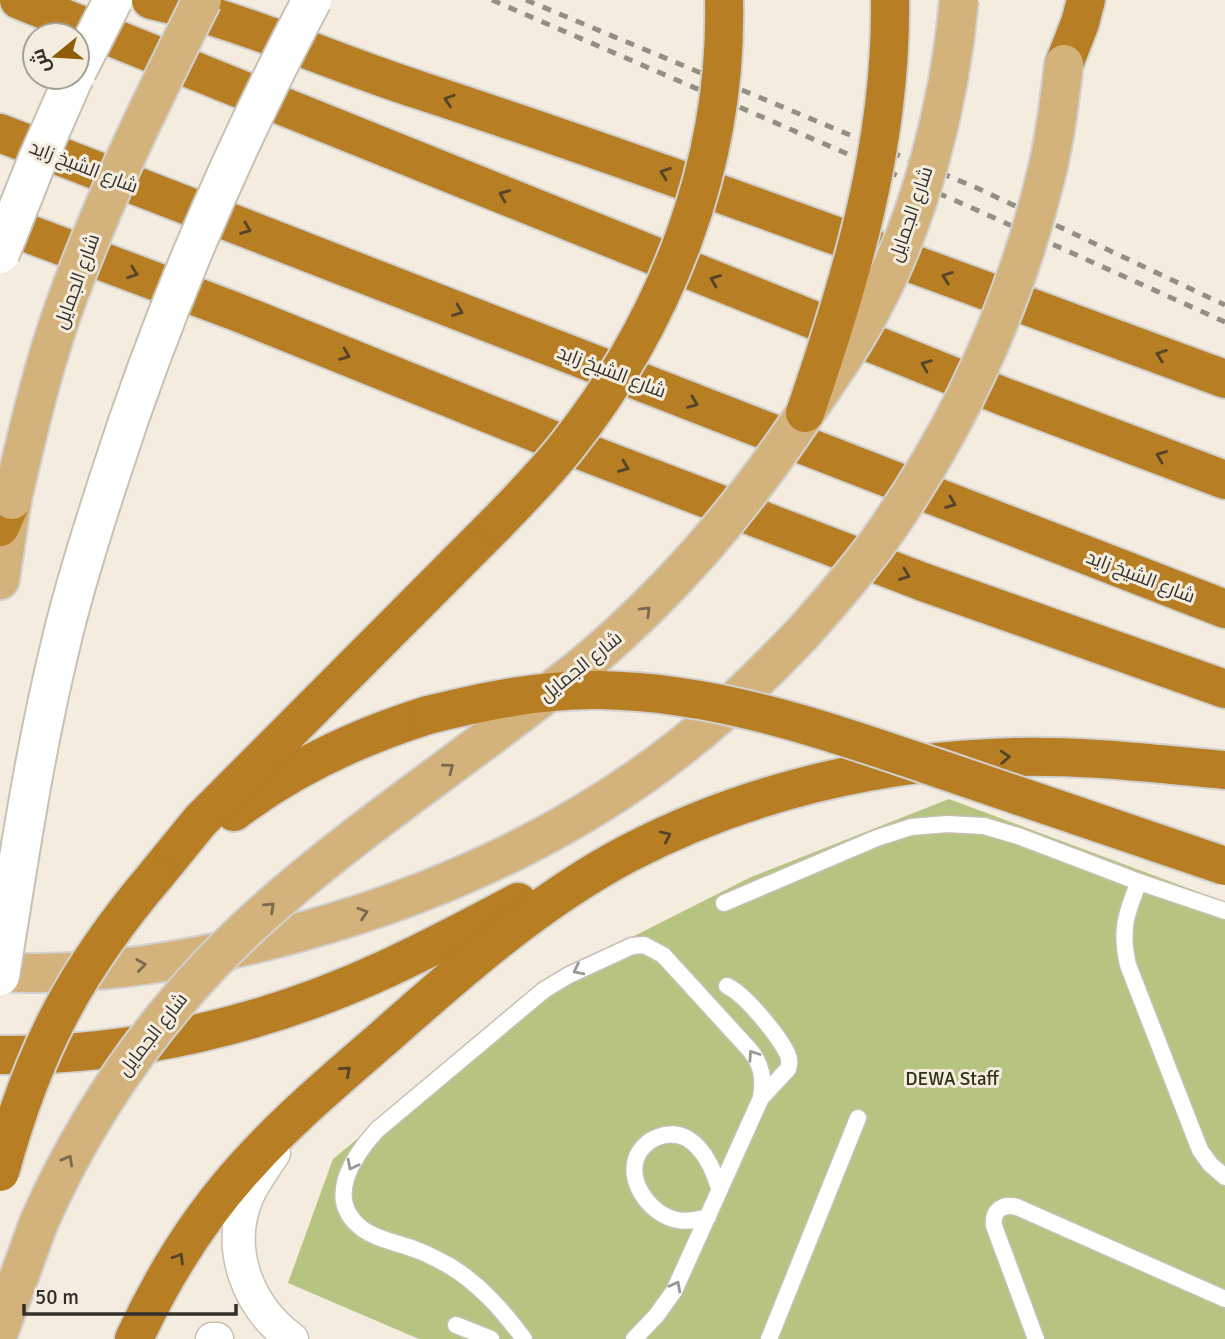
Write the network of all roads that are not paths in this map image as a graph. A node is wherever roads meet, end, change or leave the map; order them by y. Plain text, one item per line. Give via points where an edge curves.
1 (19, 0) edge
2 (113, 0) edge
3 (151, 0) edge
4 (202, 0) edge
5 (312, 0) edge
6 (724, 0) edge
7 (890, 0) edge
8 (959, 0) edge
9 (1068, 0) edge
10 (1086, 0) edge
11 (91, 43) edge
12 (1064, 64) junction
13 (68, 91) edge
14 (0, 133) edge
15 (0, 223) edge
16 (0, 254) edge
17 (1225, 379) edge
18 (805, 413) junction
19 (1225, 480) edge
20 (6, 514) edge
21 (0, 580) edge
22 (1225, 609) edge
23 (1225, 689) edge
24 (1225, 770) edge
25 (626, 855) junction
26 (1225, 866) edge
27 (156, 875) junction
28 (1139, 882) junction
29 (724, 903) dead end
30 (1225, 911) edge
31 (0, 974) edge
32 (727, 986) dead end
33 (0, 1055) edge
34 (761, 1098) junction
35 (306, 1106) junction
36 (858, 1118) dead end
37 (0, 1172) edge
38 (1225, 1177) edge
39 (719, 1188) junction
40 (708, 1217) junction
41 (1225, 1299) edge
42 (456, 1325) dead end
43 (0, 1329) edge
44 (134, 1339) edge
45 (292, 1339) edge
46 (491, 1339) edge
47 (524, 1339) edge
48 (634, 1339) edge
49 (769, 1339) edge
50 (1036, 1339) edge

19 -> 1 highway via 1005,397
2 - 11 street, bridge
17 -> 3 highway via 639,164 244,26
4 - 20 main road, شارع الجمايل, bridge via 87,246 44,371
5 - 31 street, bridge via 247,127 193,249 141,383 96,519 49,693
6 - 27 highway, bridge via 715,115 692,216 653,315 598,405 532,486 208,813
7 - 18 highway, bridge via 886,85 864,219
8 - 18 main road, شارع الجمايل, bridge via 947,80 905,235 872,310
9 - 12 main road
10 - 12 highway
31 -> 12 main road, bridge via 126,967 208,954 356,916 467,874 562,826 622,789 716,717 801,635 868,555 944,437 990,343 1030,234 1046,178
13 - 16 street, bridge
14 -> 22 highway, شارع الشيخ زايد
15 -> 23 highway via 923,582
43 -> 18 main road, شارع الجمايل, bridge via 63,1169 122,1070 194,980 276,901 637,620 728,522
20 - 21 main road, شارع الجمايل
25 -> 24 highway via 687,826 815,783 948,760 1083,758
25 - 33 highway via 558,882 385,970 296,1006 108,1050
35 -> 25 highway via 464,966 543,907
26 - 27 highway, bridge via 769,713 684,696 598,690 469,705 407,721 347,744 271,785
27 - 37 highway, bridge via 103,941 59,1013 24,1091
28 - 29 lane via 1018,835 947,824 911,827 877,838
28 - 30 lane
28 - 38 lane via 1124,923 1128,965 1197,1142 1210,1164
32 - 34 lane via 748,1002 788,1055 788,1069
34 - 39 lane
34 -> 47 lane via 762,1073 755,1056 663,955 644,945 632,946 544,989 377,1130 363,1145 344,1182 344,1201 351,1218 365,1231 449,1266 496,1304
44 -> 35 highway via 163,1283 218,1201
35 - 45 street via 248,1195 240,1224 239,1254 247,1283 261,1310
36 - 49 lane
39 - 40 lane
39 - 40 lane via 707,1157 684,1136 655,1137 636,1159 639,1188 660,1213 676,1220
48 -> 40 lane via 674,1291
41 - 50 lane via 1017,1207 1001,1206 994,1226
42 - 46 lane

